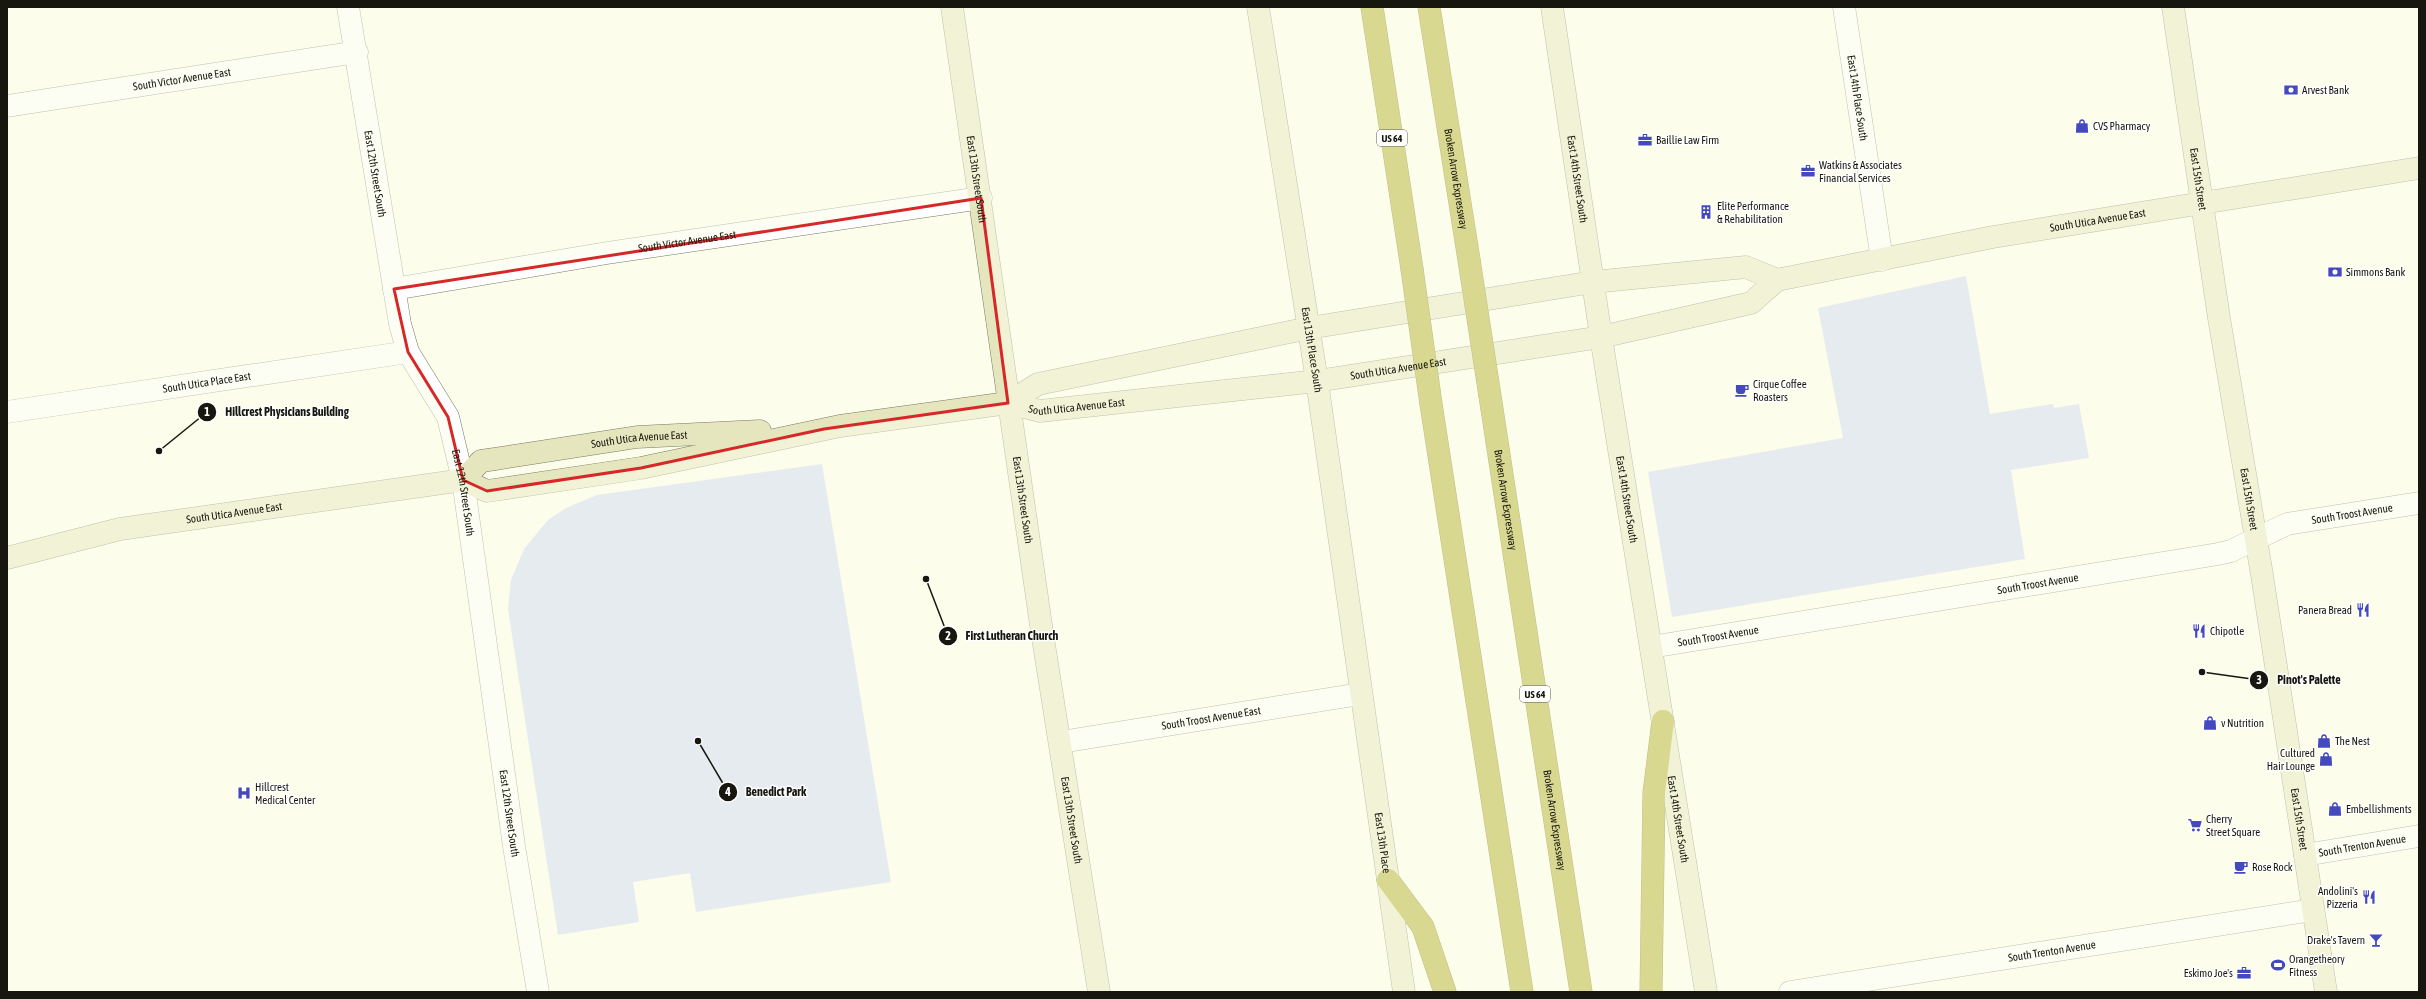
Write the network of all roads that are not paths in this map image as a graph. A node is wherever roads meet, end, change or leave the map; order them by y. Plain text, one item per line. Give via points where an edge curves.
1 (348, 7) edge
2 (952, 7) edge
3 (1258, 7) edge
4 (1372, 7) edge
5 (1429, 7) edge
6 (1437, 7) edge
7 (1552, 7) edge
8 (1844, 7) edge
9 (2173, 7) edge
10 (1435, 48) junction
11 (357, 52) junction
12 (7, 106) edge
13 (2419, 168) edge
14 (981, 198) junction
15 (2202, 204) junction
16 (1882, 260) junction
17 (1778, 280) junction
18 (1593, 282) junction
19 (394, 289) junction
20 (1309, 328) junction
21 (1601, 337) junction
22 (408, 352) junction
23 (1317, 381) junction
24 (1008, 403) junction
25 (7, 412) edge
26 (824, 429) junction
27 (463, 480) junction
28 (2419, 503) edge
29 (2257, 539) junction
30 (7, 558) edge
31 (1651, 647) junction
32 (1360, 694) junction
33 (1663, 721) junction
34 (1061, 742) junction
35 (2419, 836) edge
36 (2305, 855) junction
37 (1388, 880) junction
38 (2313, 910) junction
39 (538, 992) edge
40 (1099, 992) edge
41 (1404, 992) edge
42 (1445, 992) edge
43 (1522, 992) edge
44 (1581, 992) edge
45 (1651, 992) edge
46 (1706, 992) edge
47 (1790, 992) edge
48 (2326, 992) edge

1 - 11 street, East 12th Street South
2 - 14 main road, East 13th Street South
3 - 20 main road, East 13th Place South
4 - 43 highway, US 64, bridge
5 - 10 highway, Broken Arrow Expressway / US 64
6 - 10 highway
7 - 18 main road, East 14th Street South
8 - 16 street, East 14th Place South
9 - 15 main road, East 15th Street
10 - 44 highway, Broken Arrow Expressway / US 64, bridge
11 - 12 street, South Victor Avenue East
11 - 19 street, East 12th Street South
13 - 15 main road, South Utica Avenue East
14 - 19 street, South Victor Avenue East
14 - 24 main road, East 13th Street South
15 - 16 main road, South Utica Avenue East via 1986,239
15 - 29 main road, East 15th Street
16 - 17 main road, South Utica Avenue East
17 - 18 main road, South Utica Avenue East via 1746,266
17 - 21 main road, South Utica Avenue East via 1751,302
18 - 20 main road, South Utica Avenue East
18 - 21 main road, East 14th Street South
19 - 22 street, East 12th Street South
20 - 23 main road, East 13th Place South
20 - 24 main road, South Utica Avenue East via 1038,384
21 - 23 main road, South Utica Avenue East
21 - 31 main road, East 14th Street South
22 - 25 street, South Utica Place East
22 - 27 street, East 12th Street South via 448,417
23 - 24 main road, South Utica Avenue East via 1040,411
23 - 32 main road, East 13th Place South
24 - 26 main road, South Utica Avenue East
24 - 34 main road, East 13th Street South
26 - 27 main road, South Utica Avenue East via 641,468 487,491
26 - 27 main road, South Utica Avenue East via 623,439 481,461
27 - 30 main road, South Utica Avenue East via 120,529
27 - 39 street, East 12th Street South via 515,853
28 - 29 street, South Troost Avenue via 2287,524
29 - 31 street, South Troost Avenue via 2218,554
29 - 36 main road, East 15th Street
31 - 33 main road, East 14th Street South
32 - 34 street, South Troost Avenue East
32 - 37 main road, East 13th Place
33 - 45 highway via 1654,794
33 - 46 main road, East 14th Street South
34 - 40 main road, East 13th Street South
35 - 36 street, South Trenton Avenue
36 - 38 main road, East 15th Street
37 - 41 main road, East 13th Place
37 - 42 highway via 1423,927
38 - 47 street, South Trenton Avenue
38 - 48 main road, East 15th Street

